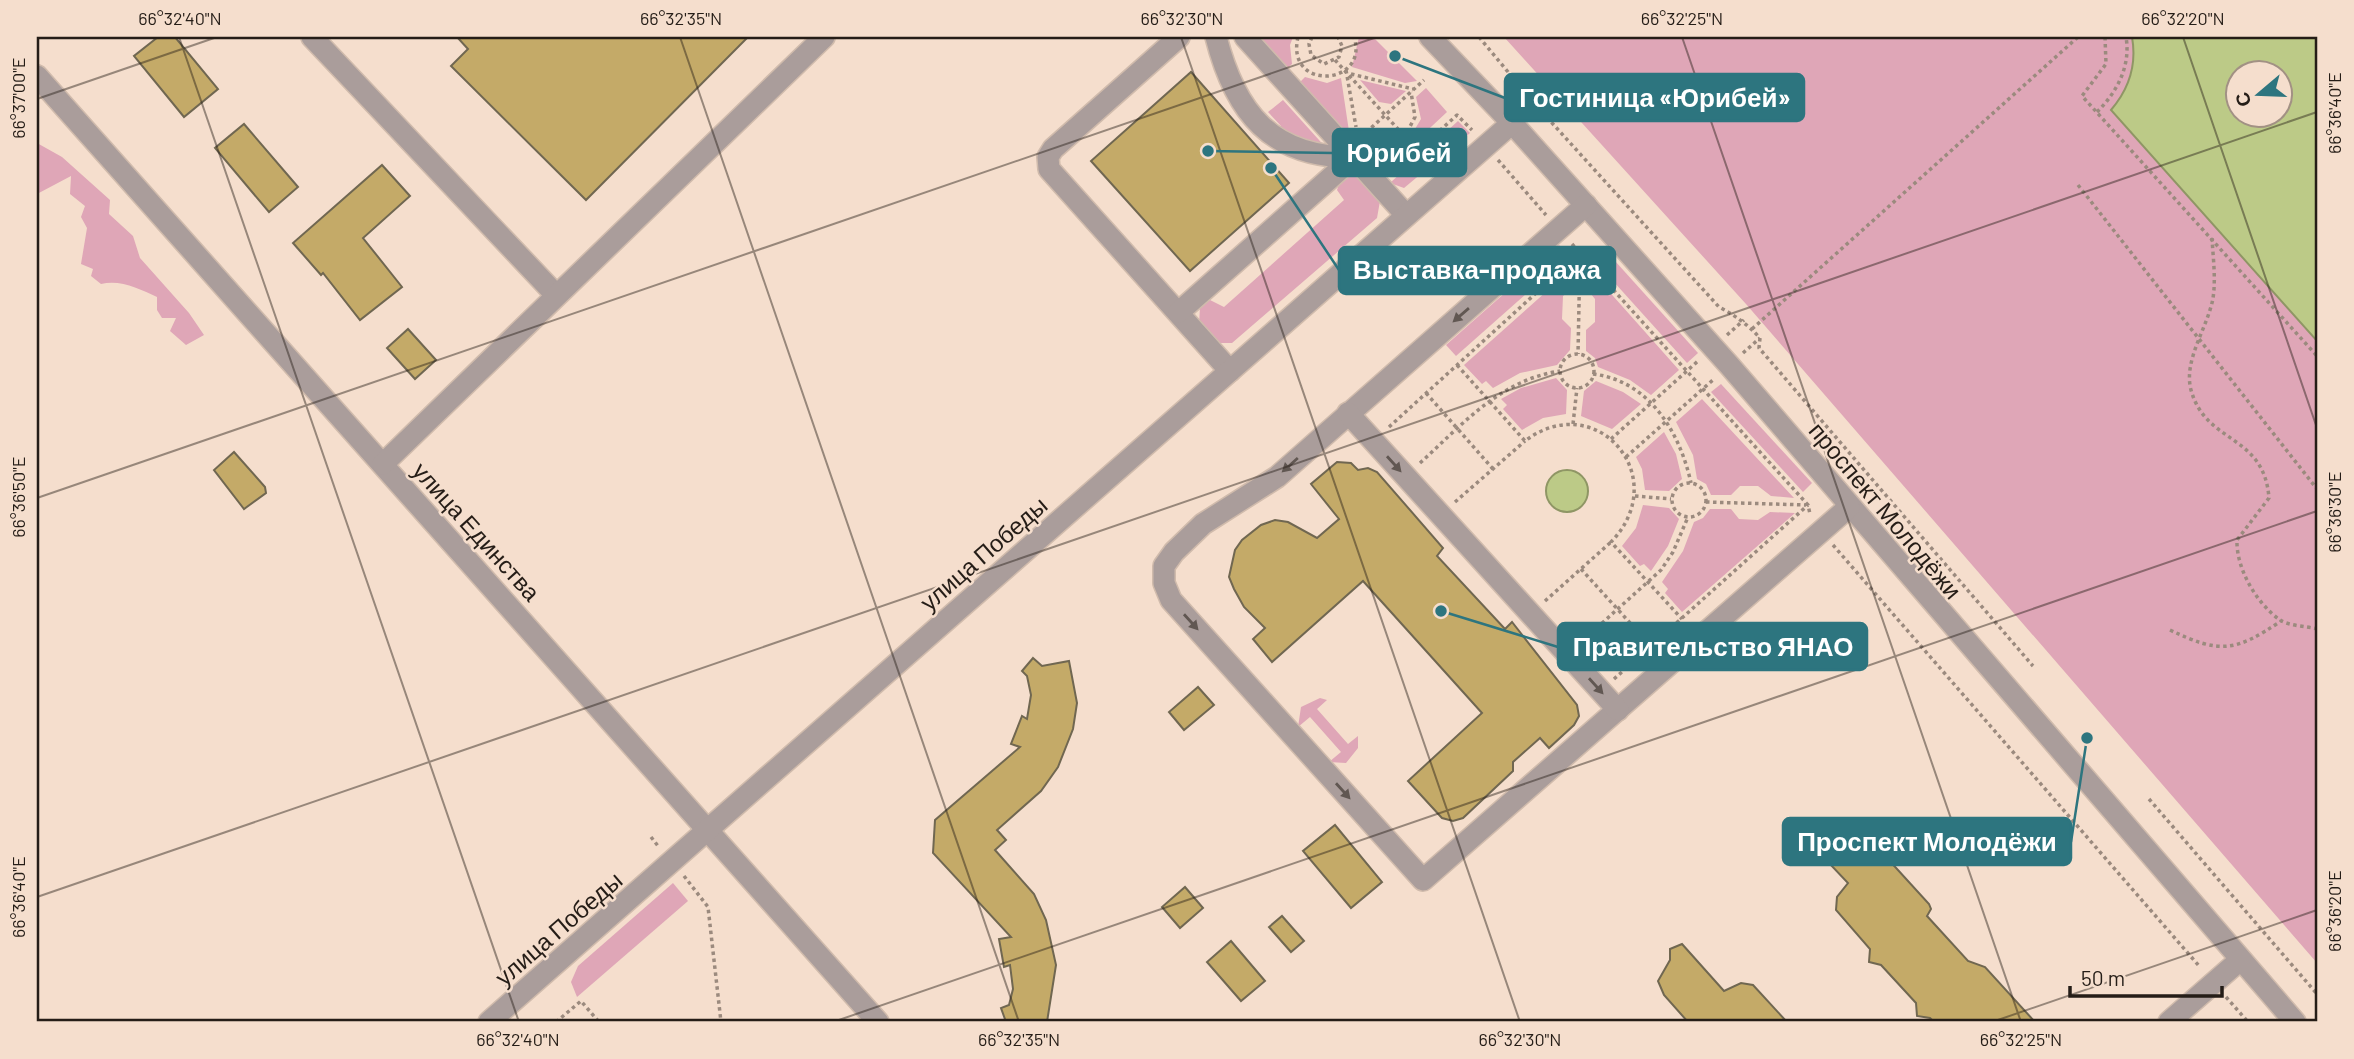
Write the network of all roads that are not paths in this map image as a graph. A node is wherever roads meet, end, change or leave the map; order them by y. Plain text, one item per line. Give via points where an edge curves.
1 (313, 37) edge
2 (824, 37) edge
3 (1179, 37) edge
4 (1216, 37) edge
5 (1245, 37) edge
6 (1430, 37) edge
7 (37, 76) edge
8 (1512, 123) junction
9 (1357, 147) junction
10 (1586, 205) junction
11 (1406, 215) junction
12 (556, 295) junction
13 (1179, 312) junction
14 (1230, 371) junction
15 (1348, 413) junction
16 (383, 464) junction
17 (1849, 507) junction
18 (1618, 710) junction
19 (709, 830) junction
20 (2240, 960) junction
21 (489, 1022) edge
22 (878, 1022) edge
23 (2169, 1022) edge
24 (2295, 1022) edge

1 - 12 street
2 - 12 street
3 - 13 street via 1048,158 1049,169
4 - 9 street via 1234,93 1277,140 1311,154
5 - 9 street
6 - 8 street, проспект Молодёжи
7 - 16 street, улица Единства
8 - 10 street, проспект Молодёжи
8 - 11 street, улица Победы
9 - 11 street
9 - 13 street
10 -> 15 street
10 - 17 street, проспект Молодёжи
11 - 14 street, улица Победы
12 - 16 street
13 - 14 street
14 - 19 street, улица Победы
15 -> 18 street
15 -> 18 street via 1277,477 1203,524 1164,566 1164,583 1171,600 1423,880
16 - 19 street, улица Единства
17 - 18 street
17 - 20 street, проспект Молодёжи
19 - 21 street, улица Победы
19 - 22 street, улица Единства
20 - 23 street
20 - 24 street, проспект Молодёжи

